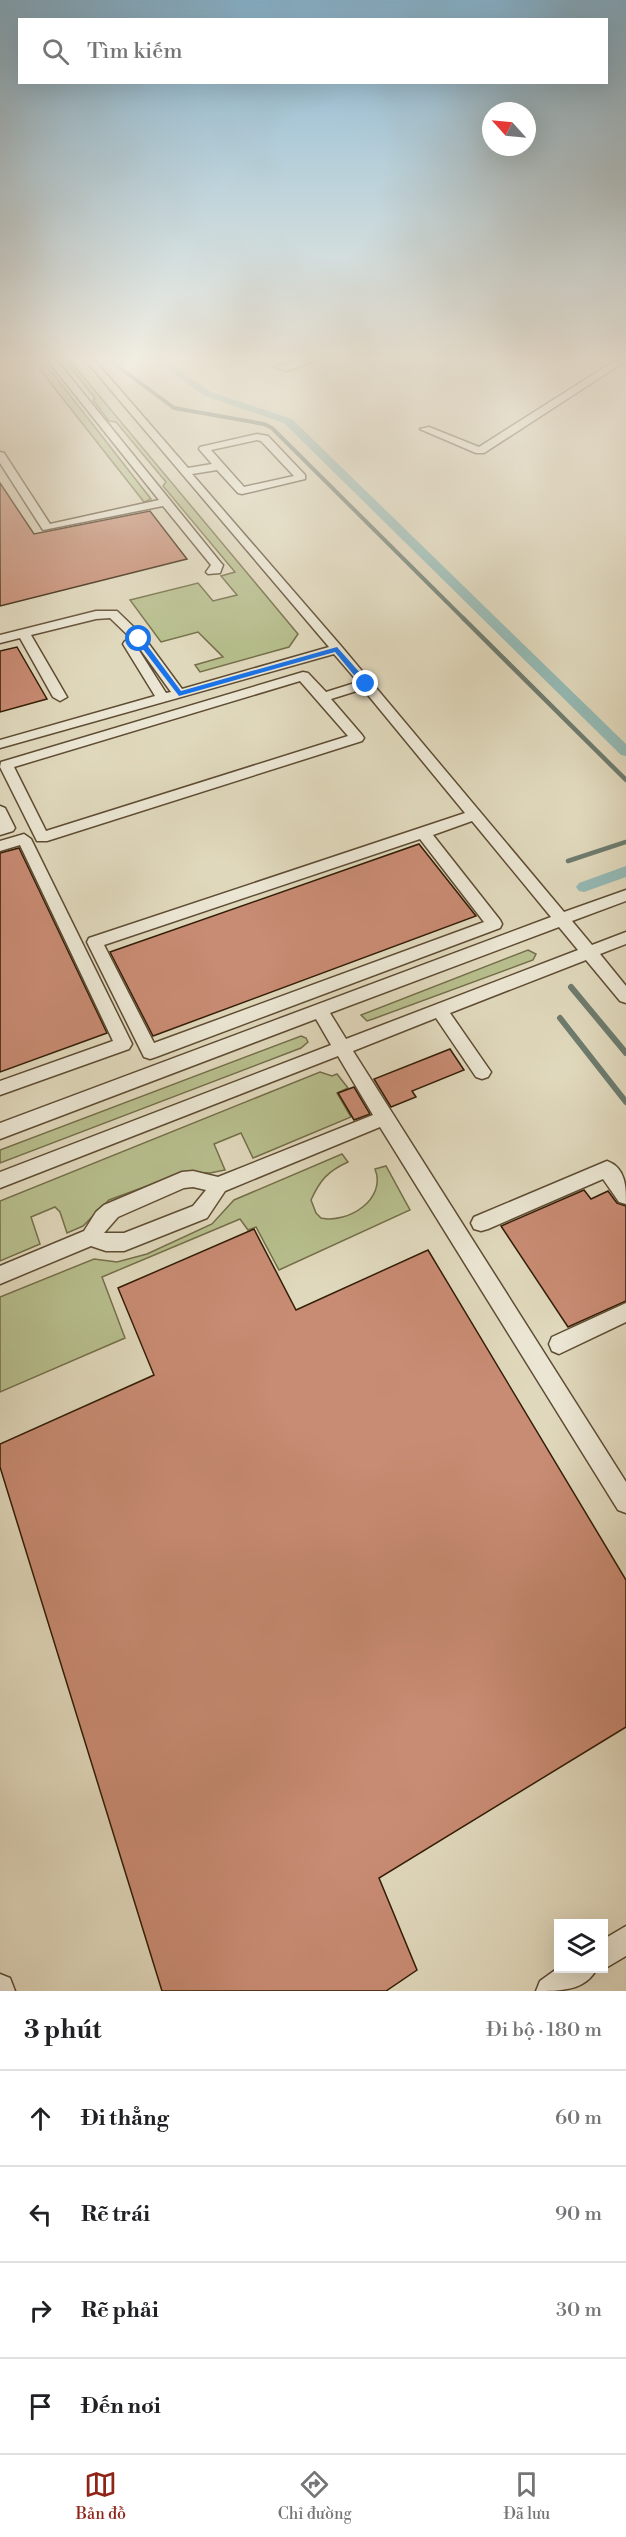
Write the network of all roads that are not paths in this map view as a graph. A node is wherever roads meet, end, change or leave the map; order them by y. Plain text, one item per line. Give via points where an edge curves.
1 (0, 455) edge
2 (128, 455) edge
3 (170, 455) edge
4 (209, 455) edge
5 (280, 455) edge
6 (219, 466) junction
7 (185, 472) junction
8 (166, 502) junction
9 (212, 572) dead end
10 (119, 618) junction
11 (24, 633) junction
12 (0, 639) edge
13 (337, 649) junction
14 (366, 684) junction
15 (179, 694) junction
16 (60, 696) dead end
17 (163, 698) junction
18 (323, 698) junction
19 (0, 744) edge
20 (0, 811) edge
21 (475, 815) junction
22 (0, 830) edge
23 (423, 833) junction
24 (0, 846) edge
25 (626, 896) edge
26 (561, 920) junction
27 (626, 938) edge
28 (588, 953) junction
29 (626, 997) edge
30 (439, 1010) junction
31 (320, 1011) junction
32 (342, 1048) junction
33 (482, 1072) dead end
34 (0, 1088) edge
35 (384, 1119) junction
36 (0, 1131) edge
37 (0, 1180) edge
38 (218, 1185) junction
39 (625, 1192) edge
40 (481, 1223) dead end
41 (91, 1237) junction
42 (0, 1275) edge
43 (626, 1312) edge
44 (560, 1344) dead end
45 (626, 1502) edge
46 (626, 1940) edge
47 (608, 1952) edge
48 (576, 1973) edge
49 (550, 1991) edge

1 - 8 street via 47,528
2 - 8 street
3 - 7 street
4 - 6 street
5 - 6 street via 301,477 242,491
6 - 7 street
7 - 13 street
8 - 9 street via 217,565
10 - 11 street via 105,613
10 - 15 street
10 - 17 street via 127,640
11 - 12 street
11 - 16 street
13 - 14 street
13 - 15 street
14 - 18 street
14 - 21 street
15 - 17 street
17 - 19 street
18 - 18 street via 357,738 42,837 6,765 303,676
20 - 22 street via 8,828
21 - 23 street
21 - 26 street
23 - 23 street via 95,942 150,1052 494,924
24 - 34 street via 24,839 123,1044
25 - 26 street
26 - 28 street
26 - 31 street
27 - 28 street
28 - 29 street
28 - 30 street
30 - 32 street
30 - 33 street
31 - 32 street
31 - 36 street
32 - 35 street
32 - 37 street
35 - 38 street
35 - 45 street
38 - 41 street via 182,1180 111,1211
38 - 41 street via 200,1212 124,1242
39 - 40 street via 607,1169
41 - 42 street
43 - 44 street
46 - 47 street
48 - 49 street

